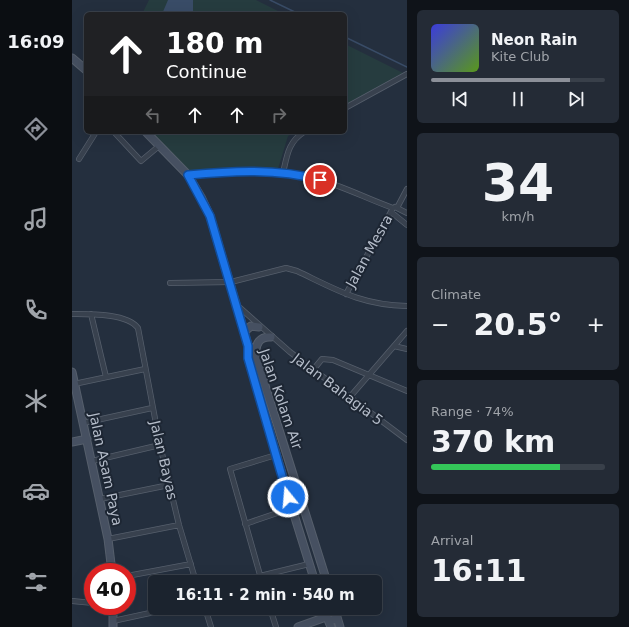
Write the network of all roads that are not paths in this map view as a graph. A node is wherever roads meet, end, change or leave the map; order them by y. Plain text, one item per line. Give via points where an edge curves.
1 (72, 58) edge
2 (84, 68) edge
3 (407, 74) edge
4 (347, 107) edge
5 (95, 134) edge
6 (116, 134) edge
7 (148, 134) edge
8 (301, 134) edge
9 (159, 146) junction
10 (79, 159) dead end
11 (283, 173) junction
12 (188, 175) junction
13 (407, 189) edge
14 (393, 209) junction
15 (407, 213) edge
16 (407, 225) edge
17 (230, 282) junction
18 (170, 283) dead end
19 (346, 294) junction
20 (236, 305) junction
21 (407, 306) edge
22 (72, 314) edge
23 (91, 314) junction
24 (259, 327) junction
25 (407, 331) edge
26 (244, 332) junction
27 (271, 337) junction
28 (248, 346) junction
29 (394, 346) junction
30 (407, 349) edge
31 (257, 360) junction
32 (145, 369) junction
33 (313, 370) junction
34 (72, 372) edge
35 (370, 375) junction
36 (106, 377) junction
37 (73, 381) edge
38 (407, 391) edge
39 (349, 398) junction
40 (152, 408) junction
41 (83, 422) junction
42 (87, 439) junction
43 (407, 440) edge
44 (72, 442) edge
45 (160, 445) junction
46 (276, 455) junction
47 (92, 461) junction
48 (169, 485) junction
49 (100, 499) junction
50 (292, 508) junction
51 (245, 524) junction
52 (179, 525) junction
53 (108, 539) junction
54 (111, 563) edge
55 (191, 564) junction
56 (309, 564) junction
57 (136, 574) edge
58 (194, 575) edge
59 (260, 575) edge
60 (264, 575) edge
61 (313, 575) edge
62 (325, 575) edge
63 (72, 601) edge
64 (84, 602) edge
65 (148, 615) edge
66 (207, 615) edge
67 (272, 615) edge
68 (335, 615) edge
69 (337, 615) edge
70 (327, 617) edge
71 (113, 624) edge
72 (211, 627) edge
73 (276, 627) edge
74 (298, 627) edge
75 (340, 627) edge

1 - 2 street
3 - 4 street
5 - 10 street
6 - 9 street via 141,161
7 - 9 street
8 - 11 street via 290,145
9 - 12 street
11 - 12 street
11 - 14 street via 310,177
12 - 17 street via 210,216
13 - 14 street, Jalan Mesra
14 - 15 street
14 - 16 street
14 - 19 street, Jalan Mesra
17 - 18 street, Jalan Mesra
17 - 19 street, Jalan Mesra via 286,268
17 - 20 street
19 - 21 street, Jalan Mesra via 379,304
20 - 24 street, Jalan Bahagia 5
20 - 26 street
22 - 23 street
23 - 32 street, Jalan Bayas via 130,321 138,328
23 - 36 street
24 - 26 street via 251,326
24 - 27 street, Jalan Bahagia 5
25 - 29 street
26 - 28 street
27 - 31 street via 265,336 257,343
27 - 33 street, Jalan Bahagia 5
28 - 31 street, Jalan Kolam Air via 254,351
28 - 46 street, Jalan Kolam Air via 248,358
29 - 30 street
29 - 35 street
31 - 62 street, Jalan Kolam Air
32 - 36 street
32 - 40 street, Jalan Bayas
33 - 35 street via 322,360 327,359
33 - 39 street, Jalan Bahagia 5
34 - 37 street, Jalan Asam Paya
35 - 38 street
35 - 39 street
36 - 37 street
37 - 41 street, Jalan Asam Paya
39 - 43 street, Jalan Bahagia 5
40 - 41 street
40 - 45 street, Jalan Bayas
41 - 42 street, Jalan Asam Paya
42 - 44 street
42 - 47 street, Jalan Asam Paya
45 - 47 street
45 - 48 street, Jalan Bayas
46 - 50 street, Jalan Kolam Air
46 - 51 street via 230,469
47 - 49 street, Jalan Asam Paya
48 - 49 street
48 - 52 street, Jalan Bayas
49 - 53 street, Jalan Asam Paya
50 - 51 street
50 - 56 street, Jalan Kolam Air
51 - 59 street
52 - 53 street
52 - 55 street, Jalan Bayas
53 - 54 street, Jalan Asam Paya
55 - 57 street
55 - 58 street, Jalan Bayas
56 - 60 street
56 - 61 street, Jalan Kolam Air
63 - 64 street
65 - 71 street
66 - 72 street
67 - 73 street
68 - 70 street via 333,620
69 - 75 street
70 - 74 street

